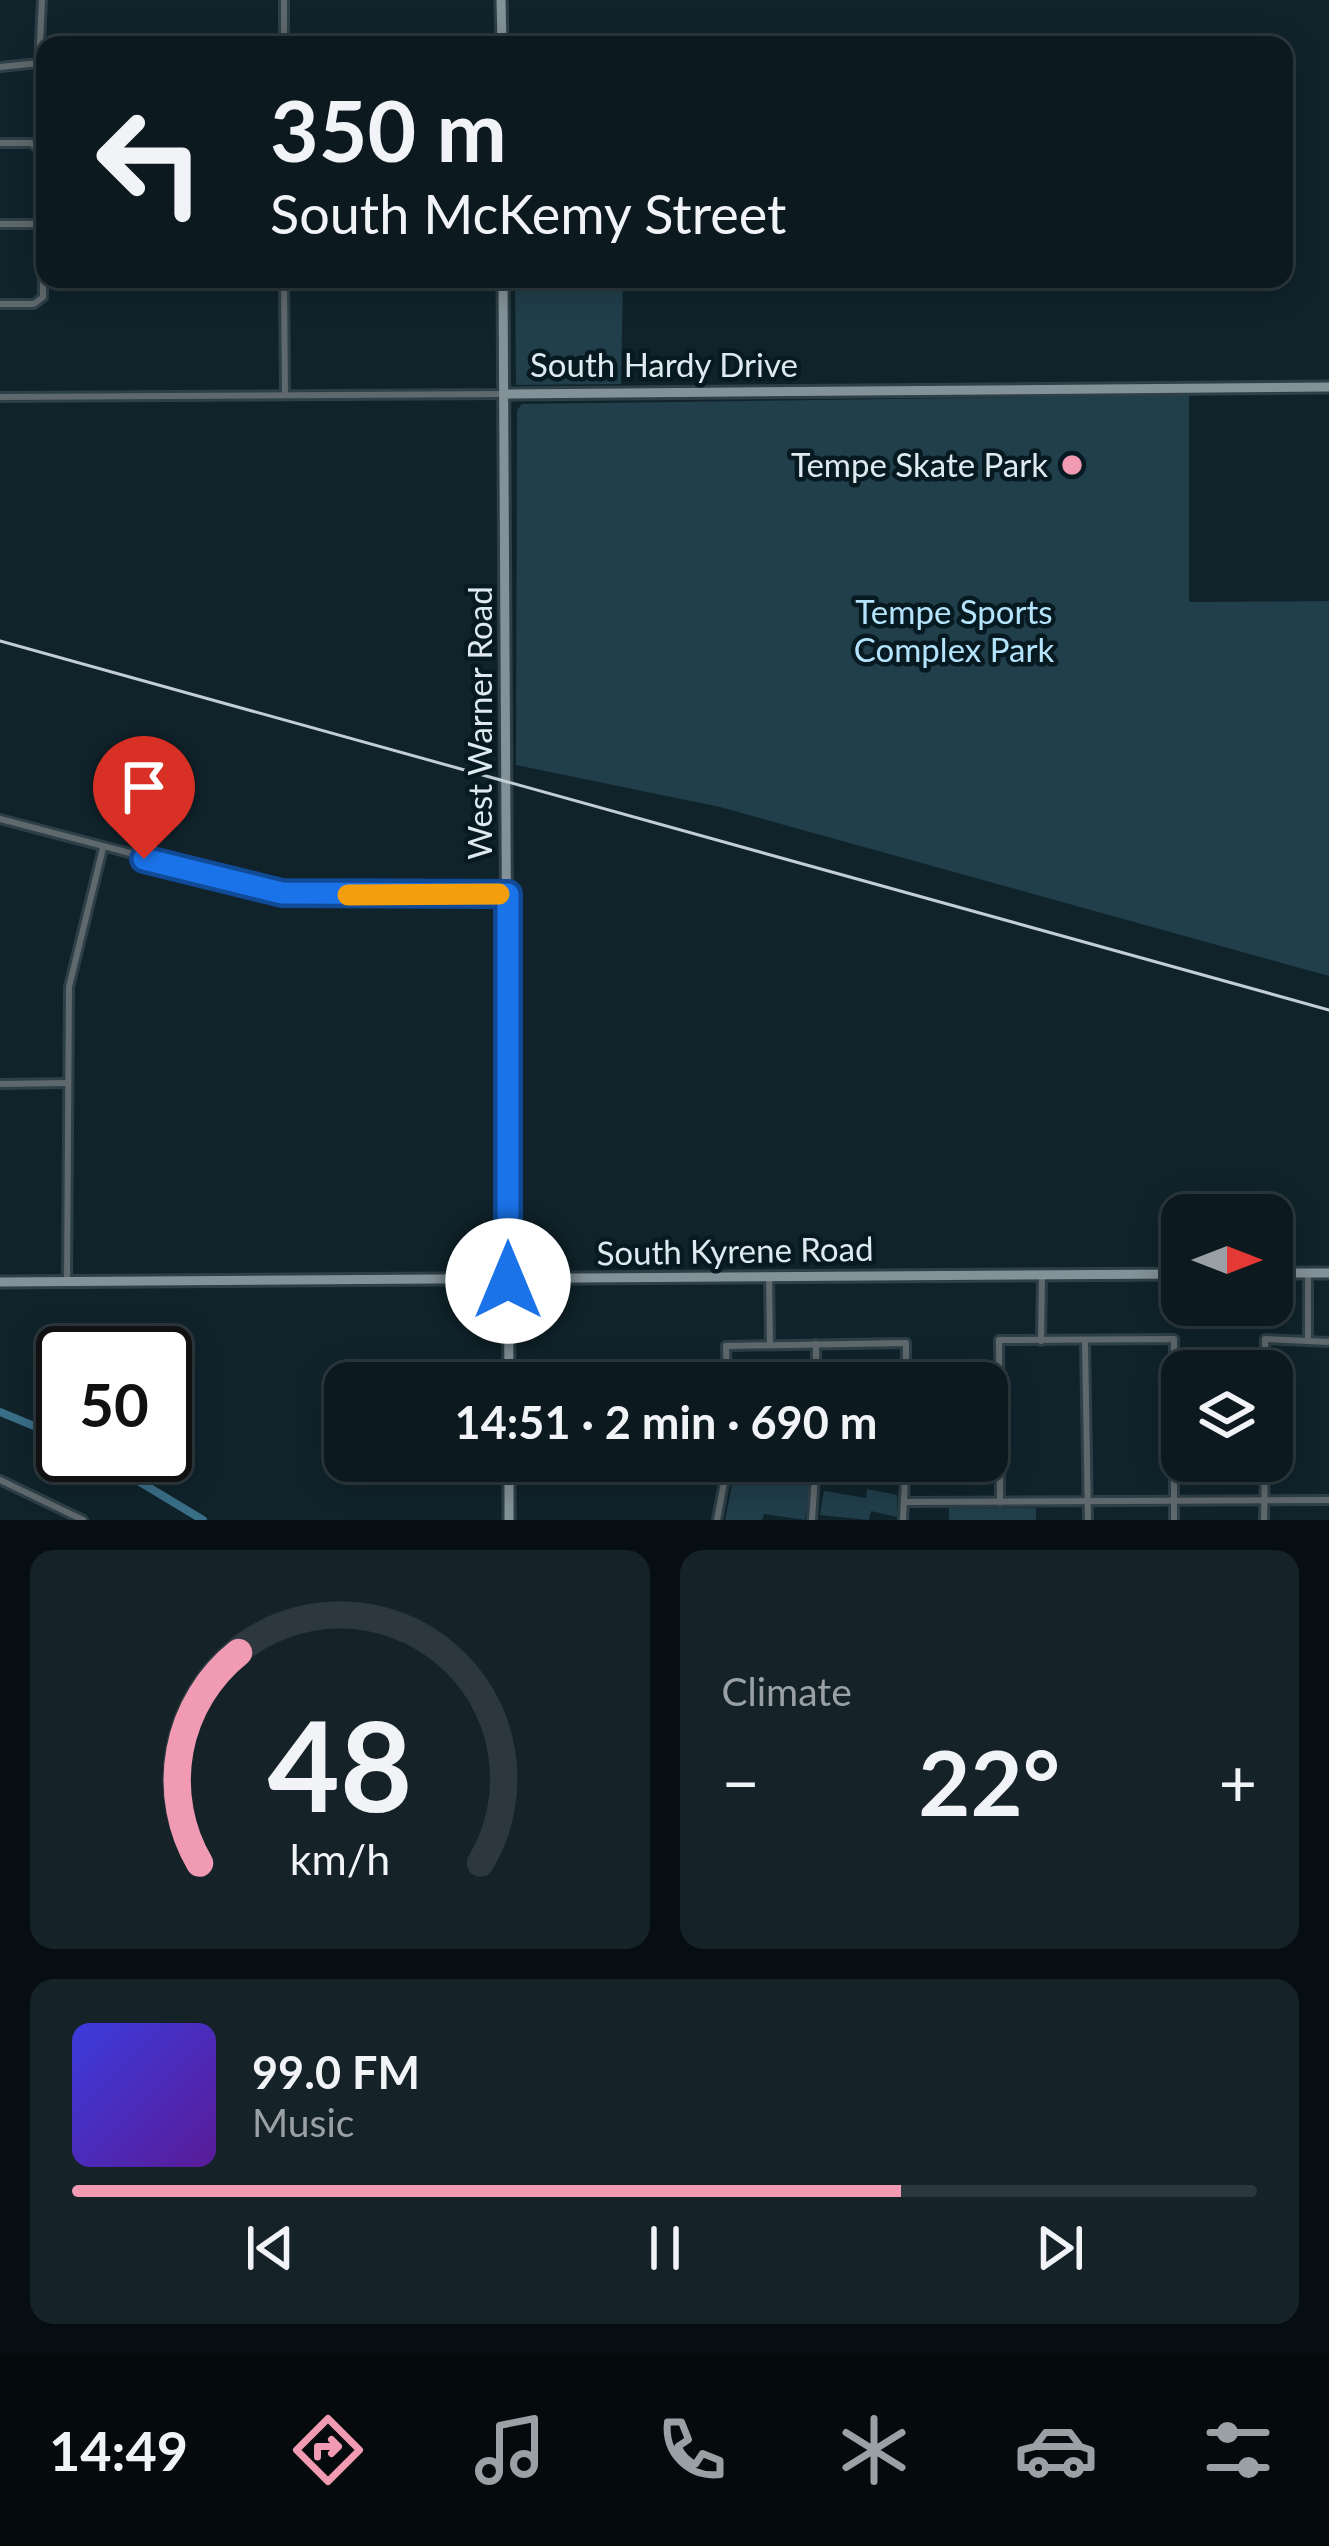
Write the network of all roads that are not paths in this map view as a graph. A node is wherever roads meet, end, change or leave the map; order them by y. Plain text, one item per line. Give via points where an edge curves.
1 (42, 0) edge
2 (284, 0) edge
3 (501, 0) edge
4 (40, 36) edge
5 (284, 36) edge
6 (502, 36) edge
7 (36, 63) edge
8 (0, 67) edge
9 (0, 143) edge
10 (36, 146) edge
11 (0, 224) edge
12 (36, 224) edge
13 (41, 288) edge
14 (284, 288) edge
15 (503, 288) edge
16 (0, 304) edge
17 (1329, 387) edge
18 (504, 394) junction
19 (285, 395) junction
20 (0, 397) edge
21 (0, 819) edge
22 (103, 848) junction
23 (508, 894) junction
24 (67, 1083) junction
25 (0, 1084) edge
26 (1329, 1273) edge
27 (1161, 1274) edge
28 (1293, 1274) edge
29 (1308, 1274) junction
30 (1042, 1275) junction
31 (770, 1277) junction
32 (67, 1281) junction
33 (508, 1281) junction
34 (0, 1282) edge
35 (1308, 1340) junction
36 (1042, 1341) junction
37 (1085, 1341) junction
38 (1329, 1342) edge
39 (770, 1345) junction
40 (816, 1345) junction
41 (1264, 1350) edge
42 (509, 1362) edge
43 (726, 1362) edge
44 (816, 1362) edge
45 (906, 1362) edge
46 (0, 1480) edge
47 (509, 1482) edge
48 (724, 1482) edge
49 (815, 1482) edge
50 (906, 1482) edge
51 (1265, 1482) edge
52 (1265, 1500) junction
53 (1329, 1500) edge
54 (1174, 1501) junction
55 (906, 1502) junction
56 (1000, 1502) junction
57 (1088, 1502) junction
58 (68, 1511) junction
59 (64, 1520) edge
60 (83, 1520) edge
61 (509, 1520) edge
62 (717, 1520) edge
63 (812, 1520) edge
64 (903, 1520) edge
65 (1088, 1520) edge
66 (1174, 1520) edge
67 (1264, 1520) edge

1 - 4 street
2 - 5 street
3 - 6 main road
7 - 8 street
9 - 10 street
11 - 12 street
13 - 16 street via 40,302
14 - 19 street
15 - 18 main road, West Warner Road
17 - 18 main road, South Hardy Drive
18 - 19 street, South Hardy Drive
18 - 23 main road, West Warner Road
19 - 20 street, South Hardy Drive
21 - 22 street
22 - 23 street via 282,893
22 - 24 street via 70,974
23 - 33 main road, West Warner Road
24 - 25 street
24 - 32 street
26 - 29 main road
27 - 30 main road, South Kyrene Road
28 - 29 main road
29 - 35 street
30 - 31 main road, South Kyrene Road
30 - 36 street
31 - 33 main road, South Kyrene Road
31 - 39 street
32 - 33 main road, South Kyrene Road
32 - 34 main road, South Kyrene Road
33 - 42 main road, West Warner Road
35 - 38 street
35 - 41 street via 1264,1340
36 - 37 street
36 - 56 street via 999,1340
37 - 54 street via 1174,1339
37 - 57 street
39 - 40 street
39 - 43 street via 726,1346
40 - 44 street
40 - 45 street via 906,1343
46 - 58 street
47 - 61 main road
48 - 62 street
49 - 63 street
50 - 55 street
51 - 52 street
52 - 53 street
52 - 54 street
52 - 67 street
54 - 57 street
54 - 66 street
55 - 56 street
55 - 64 street
56 - 57 street
57 - 65 street
58 - 59 street
58 - 60 street

